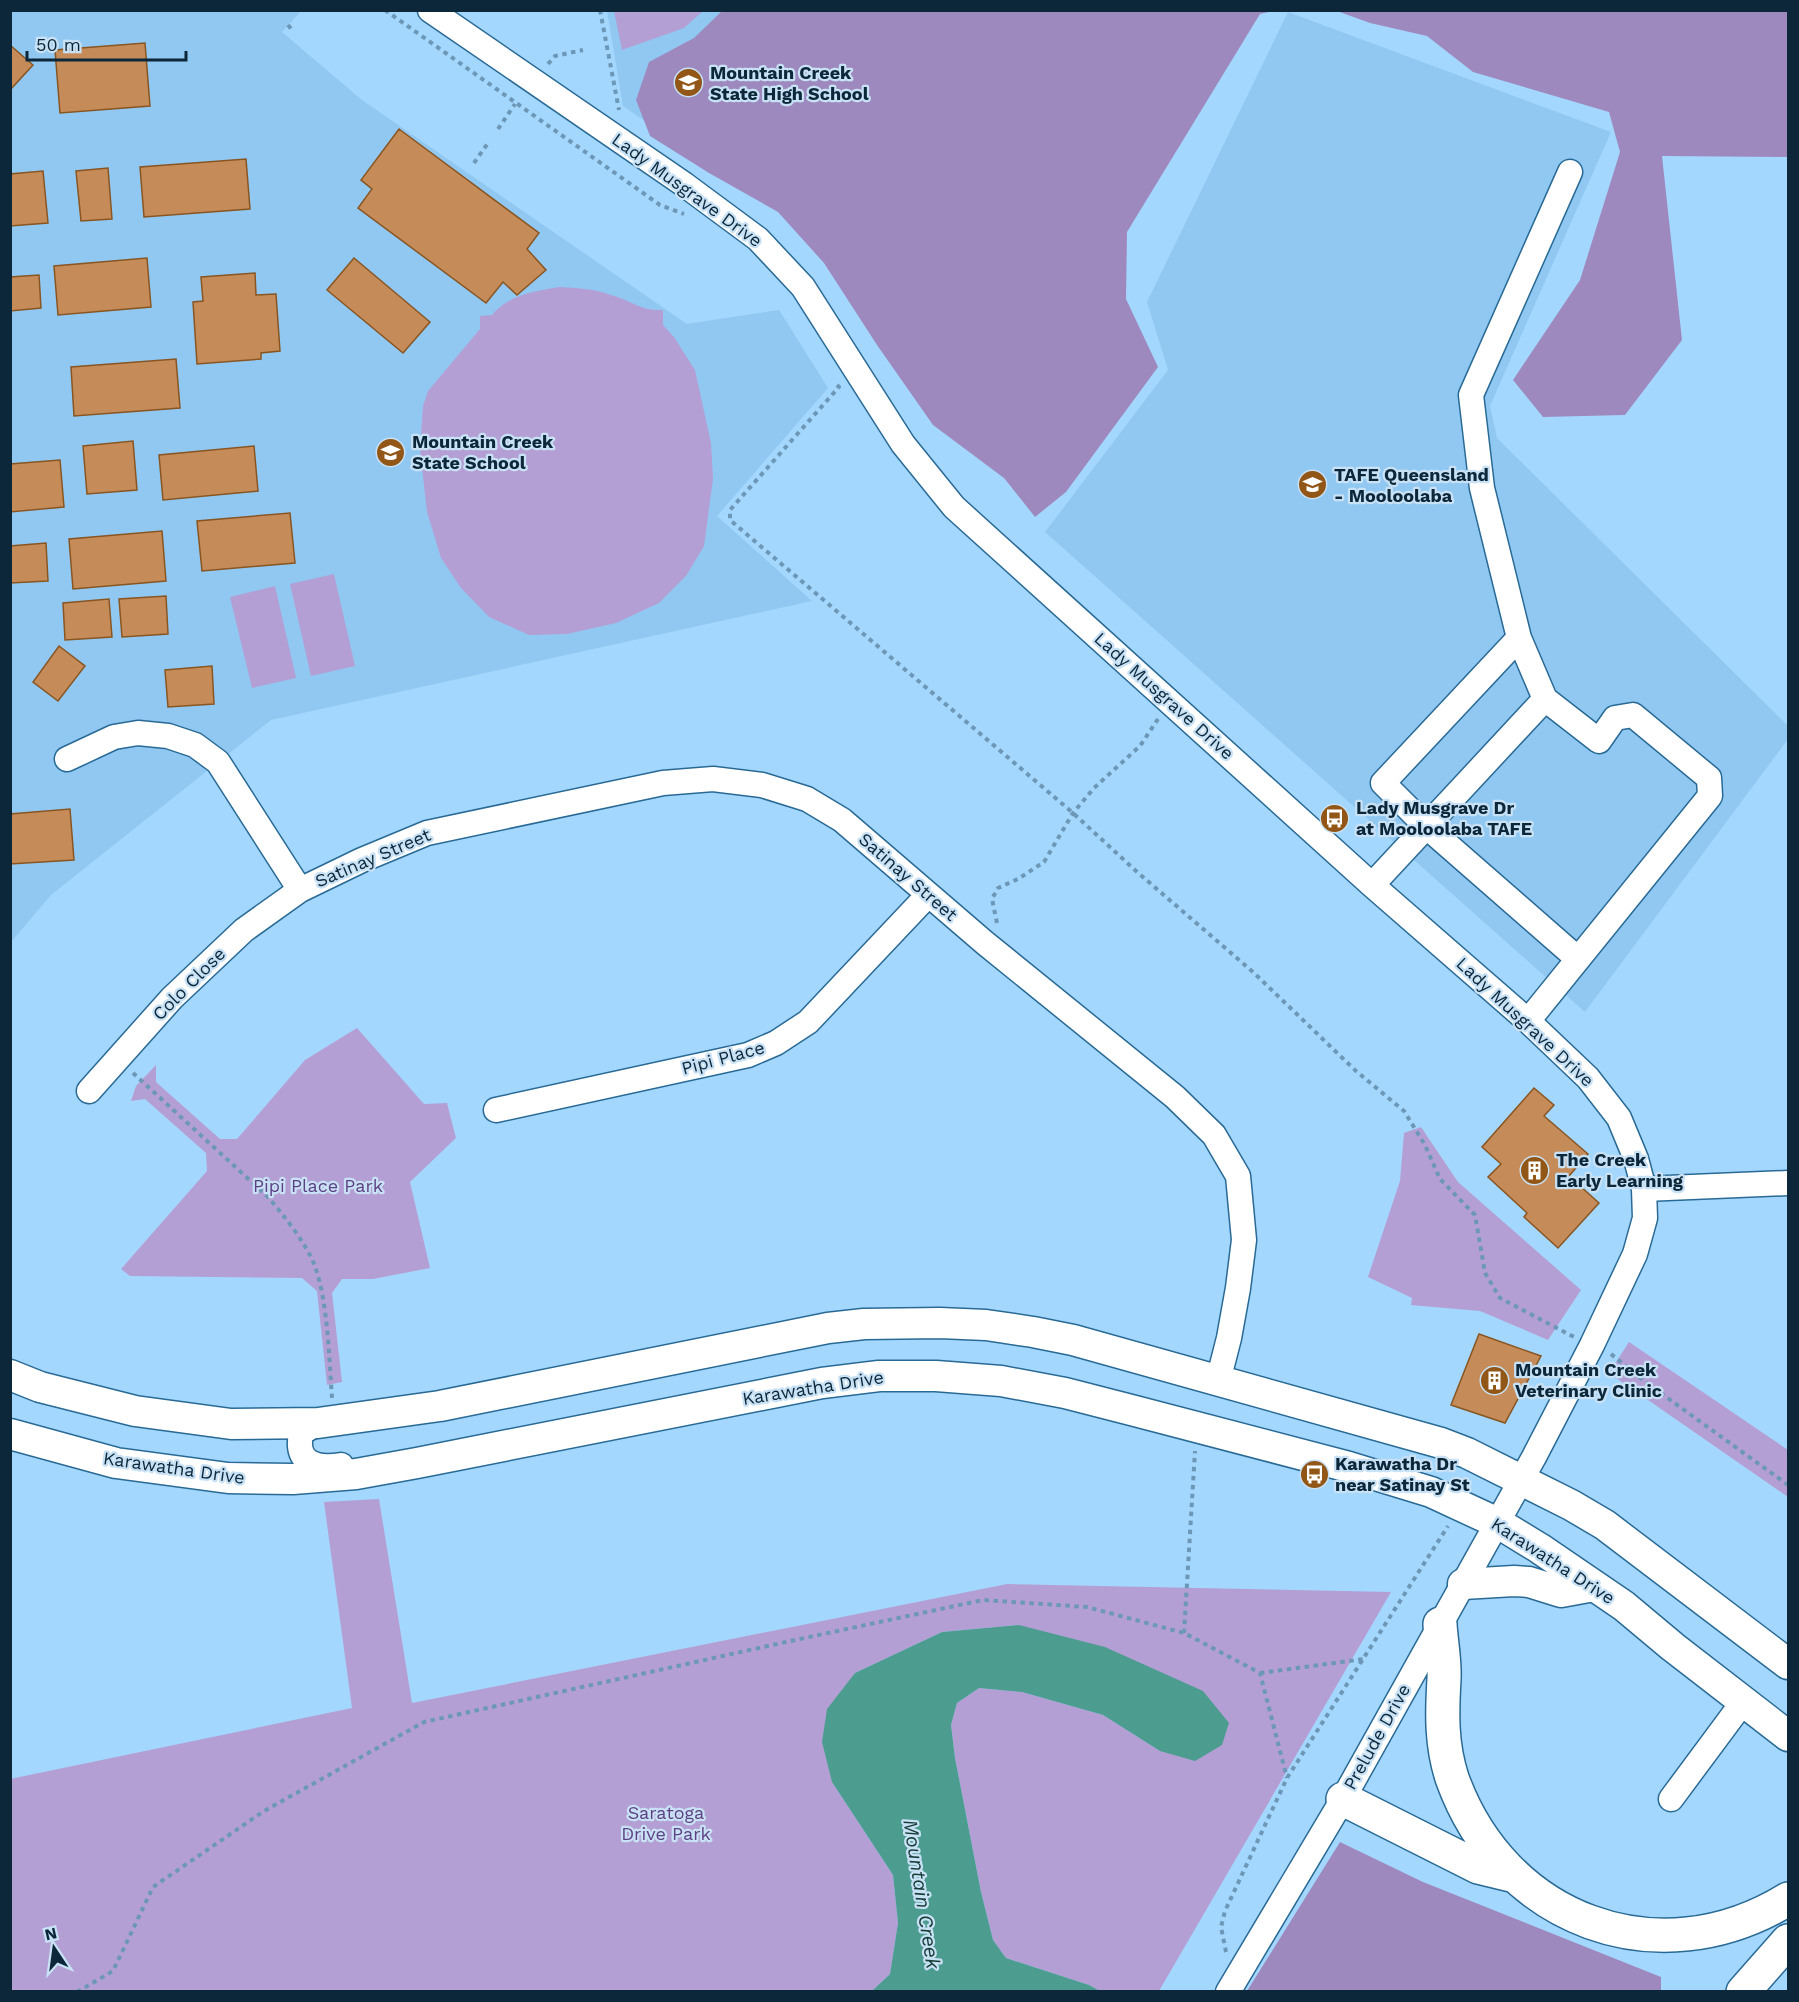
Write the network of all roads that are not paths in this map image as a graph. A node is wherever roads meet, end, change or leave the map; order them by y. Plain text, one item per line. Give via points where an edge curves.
1 (430, 10) edge
2 (1570, 172) dead end
3 (1519, 638) junction
4 (1545, 699) junction
5 (67, 759) dead end
6 (1427, 826) junction
7 (1372, 885) junction
8 (300, 890) junction
9 (928, 896) junction
10 (1578, 959) junction
11 (1528, 1021) junction
12 (89, 1091) dead end
13 (496, 1110) dead end
14 (1788, 1183) edge
15 (1644, 1189) junction
16 (10, 1374) edge
17 (1218, 1381) junction
18 (326, 1414) junction
19 (10, 1434) edge
20 (417, 1463) junction
21 (1521, 1480) junction
22 (1498, 1523) junction
23 (1463, 1584) junction
24 (1594, 1586) junction
25 (1440, 1624) junction
26 (1788, 1664) edge
27 (1743, 1702) junction
28 (1788, 1736) edge
29 (1343, 1799) junction
30 (1671, 1799) dead end
31 (1515, 1876) junction
32 (1788, 1899) edge
33 (1788, 1941) edge
34 (1228, 1992) edge
35 (1743, 1992) edge

1 - 7 street, Lady Musgrave Drive via 686,185 758,239 804,287 903,444 954,507
2 - 3 street via 1471,395 1482,488
3 - 4 street
3 - 6 street via 1383,783
4 - 6 street
4 - 10 street via 1599,741 1615,718 1633,714 1709,778 1710,796
5 - 8 street via 114,737 138,733 183,739 206,751 218,762
6 - 7 street
6 - 10 street
7 - 11 street, Lady Musgrave Drive
8 - 9 street, Satinay Street via 427,833 663,783 713,779 762,785 807,799 842,820
8 - 12 street, Colo Close via 244,930 172,998
9 - 13 street, Pipi Place via 808,1022 776,1043 748,1055
9 - 17 street, Satinay Street via 1175,1097 1214,1135 1238,1176 1244,1240 1229,1338
10 - 11 street
11 - 15 street, Lady Musgrave Drive via 1588,1078 1619,1118
14 - 15 street
15 - 21 street, Lady Musgrave Drive via 1645,1218 1638,1246 1592,1345
16 - 18 main road via 40,1387 135,1411 231,1424
17 - 18 main road via 1033,1332 986,1325 864,1324 789,1335 440,1406
17 - 21 main road via 1441,1443
18 - 20 street via 301,1433 302,1454 317,1466 383,1459
19 - 20 main road, Karawatha Drive via 116,1463 228,1478 345,1475
20 - 22 main road, Karawatha Drive via 822,1383 879,1376 936,1376 1001,1381 1065,1393 1196,1427 1431,1492
21 - 22 street, Prelude Drive
21 - 26 main road via 1605,1525
22 - 23 street, Prelude Drive
22 - 24 main road, Karawatha Drive
23 - 24 main road via 1529,1582 1562,1592
23 - 25 street, Prelude Drive
24 - 27 main road, Karawatha Drive
25 - 29 street, Prelude Drive
25 - 31 highway via 1442,1723 1452,1776 1477,1829
27 - 28 main road, Karawatha Drive
27 - 30 street
29 - 31 highway via 1478,1867
29 - 34 street, Prelude Drive
31 - 32 highway via 1557,1907 1581,1919 1602,1927 1646,1934 1700,1934 1767,1913
33 - 35 highway

